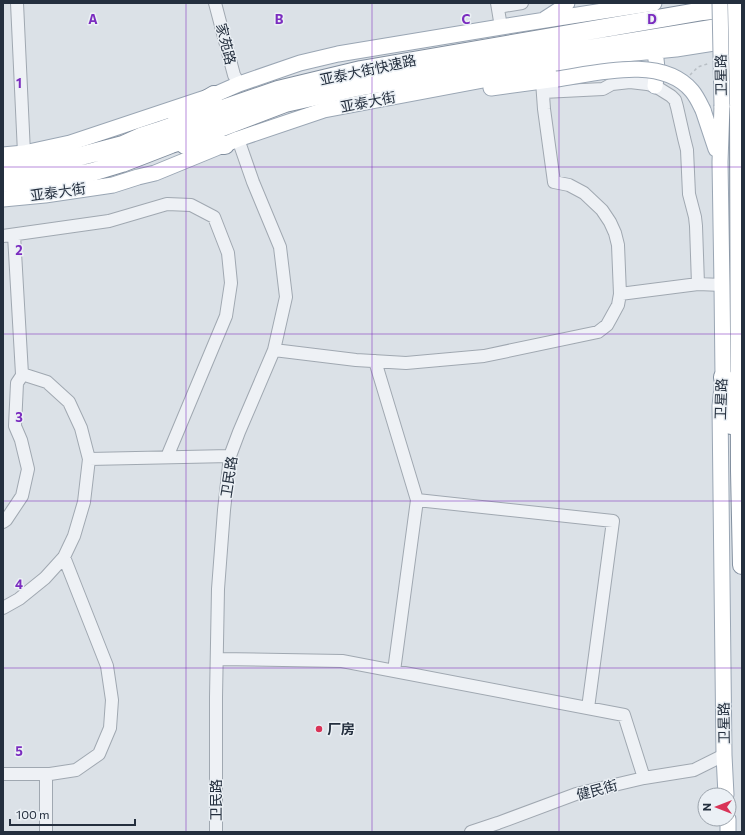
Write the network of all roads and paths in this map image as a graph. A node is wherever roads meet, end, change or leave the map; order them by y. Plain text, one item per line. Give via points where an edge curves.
1 (17, 3) edge
2 (215, 3) edge
3 (522, 3) edge
4 (566, 3) edge
5 (654, 3) edge
6 (720, 3) edge
7 (737, 3) edge
8 (497, 5) edge
9 (742, 6) edge
10 (540, 21) junction
11 (742, 24) edge
12 (501, 27) junction
13 (742, 39) edge
14 (655, 51) junction
15 (711, 63) dead end
16 (688, 76) dead end
17 (239, 84) junction
18 (547, 84) junction
19 (655, 86) junction
20 (438, 88) junction
21 (214, 96) junction
22 (143, 136) junction
23 (231, 142) junction
24 (170, 144) junction
25 (24, 153) junction
26 (3, 155) edge
27 (720, 162) junction
28 (3, 168) edge
29 (3, 183) edge
30 (3, 200) edge
31 (9, 236) edge
32 (698, 284) junction
33 (722, 285) junction
34 (620, 294) junction
35 (274, 350) junction
36 (375, 362) junction
37 (23, 374) junction
38 (723, 377) junction
39 (230, 456) junction
40 (167, 457) junction
41 (89, 459) junction
42 (740, 471) junction
43 (417, 500) junction
44 (3, 522) edge
45 (64, 556) junction
46 (742, 565) edge
47 (3, 608) edge
48 (217, 659) junction
49 (394, 671) junction
50 (588, 708) junction
51 (724, 755) junction
52 (3, 774) edge
53 (46, 774) junction
54 (644, 778) junction
55 (726, 787) edge
56 (46, 832) edge
57 (216, 832) edge
58 (471, 832) edge

1 - 25 street
2 - 17 street, 家苑路 via 234,75
3 - 8 street
4 - 10 main road
5 - 10 main road
6 - 27 main road, 卫星路, bridge
7 - 42 highway, bridge
8 - 12 street
9 - 22 highway, 亚泰大街快速路 via 361,70 278,90
10 - 12 main road
11 - 24 highway, 亚泰大街快速路 via 354,88 286,103
12 - 17 main road via 338,54 300,63
13 - 14 main road, 亚泰大街
14 - 19 main road
14 - 20 main road, 亚泰大街 via 615,55
15 - 16 path via 698,67
17 - 21 main road
18 - 19 street via 603,89 612,84 630,82
18 - 20 main road via 478,90
18 - 27 main road, bridge via 613,70 647,69 669,74 692,91 703,110
18 - 34 street via 544,109 554,182 569,185 584,193 602,210 610,222 618,245
19 - 32 street via 675,100 684,138 689,194 696,226
20 - 23 main road, 亚泰大街 via 324,110
21 - 22 highway
21 - 25 main road via 70,143
22 - 28 highway, 亚泰大街快速路 via 122,145 85,155 48,163
23 - 24 highway
23 - 30 main road, 亚泰大街 via 155,173 113,184
23 - 35 street, 卫民路 via 253,182 280,247 286,298
24 - 29 highway, 亚泰大街快速路 via 89,173
25 - 26 main road
27 - 33 main road, 卫星路
31 - 37 street
31 - 40 street via 109,221 167,204 191,205 214,217 228,253 231,283 226,316
32 - 33 street
32 - 34 street
33 - 38 main road, 卫星路
34 - 36 street via 618,305 607,325 598,332 484,356 406,364
35 - 36 street
35 - 39 street, 卫民路
36 - 43 street
37 - 41 street via 47,382 69,402 81,428
37 - 44 street via 17,383 15,426 28,469 22,496
38 - 42 highway
38 - 51 main road, 卫星路 via 720,406
39 - 40 street
39 - 48 street, 卫民路 via 218,589
40 - 41 street
41 - 45 street via 84,502 74,536
42 - 46 highway
43 - 49 street
43 - 50 street via 612,522
45 - 47 street via 45,578
45 - 53 street via 107,666 112,700 111,721 99,754 76,770
48 - 49 street via 342,661
48 - 57 street, 卫民路
49 - 50 street
50 - 54 street via 624,715
51 - 54 street, 健民街 via 694,770
51 - 55 main road, 卫星路
52 - 53 street
53 - 56 street
54 - 58 street, 健民街 via 576,794

